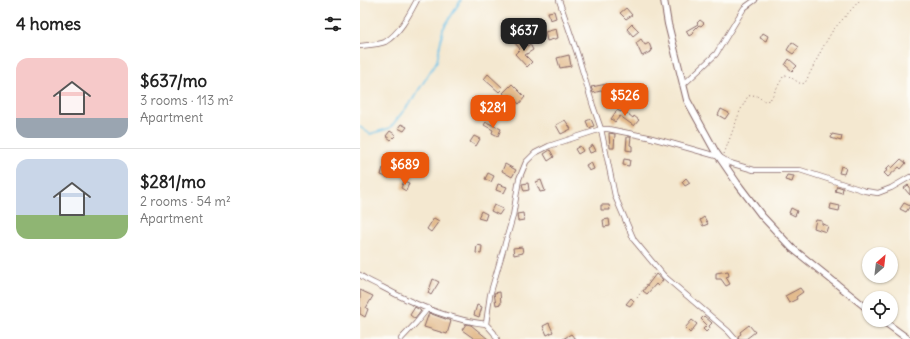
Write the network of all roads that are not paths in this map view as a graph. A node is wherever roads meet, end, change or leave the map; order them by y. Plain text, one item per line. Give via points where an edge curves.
1 (417, 0) edge
2 (559, 0) edge
3 (664, 0) edge
4 (755, 0) edge
5 (360, 46) edge
6 (683, 85) junction
7 (601, 129) junction
8 (721, 158) junction
9 (910, 176) edge
10 (360, 275) edge
11 (862, 304) edge
12 (428, 308) junction
13 (486, 324) junction
14 (892, 327) edge
15 (401, 339) edge
16 (497, 339) edge
17 (735, 339) edge
18 (908, 339) edge

1 - 5 street via 396,33 384,43
2 - 7 street
3 - 6 street
4 - 6 street via 744,8 716,54
6 - 8 street via 687,100
7 - 8 street via 648,137
7 - 13 street via 549,146 535,153 526,162 519,179 513,216 490,295
7 - 17 street via 615,196 634,240 664,276
8 - 9 street via 754,170 800,170 878,193
8 - 11 street via 762,216 792,248
10 - 12 street
12 - 13 street via 470,323
12 - 15 street
13 - 16 street
14 - 18 street

